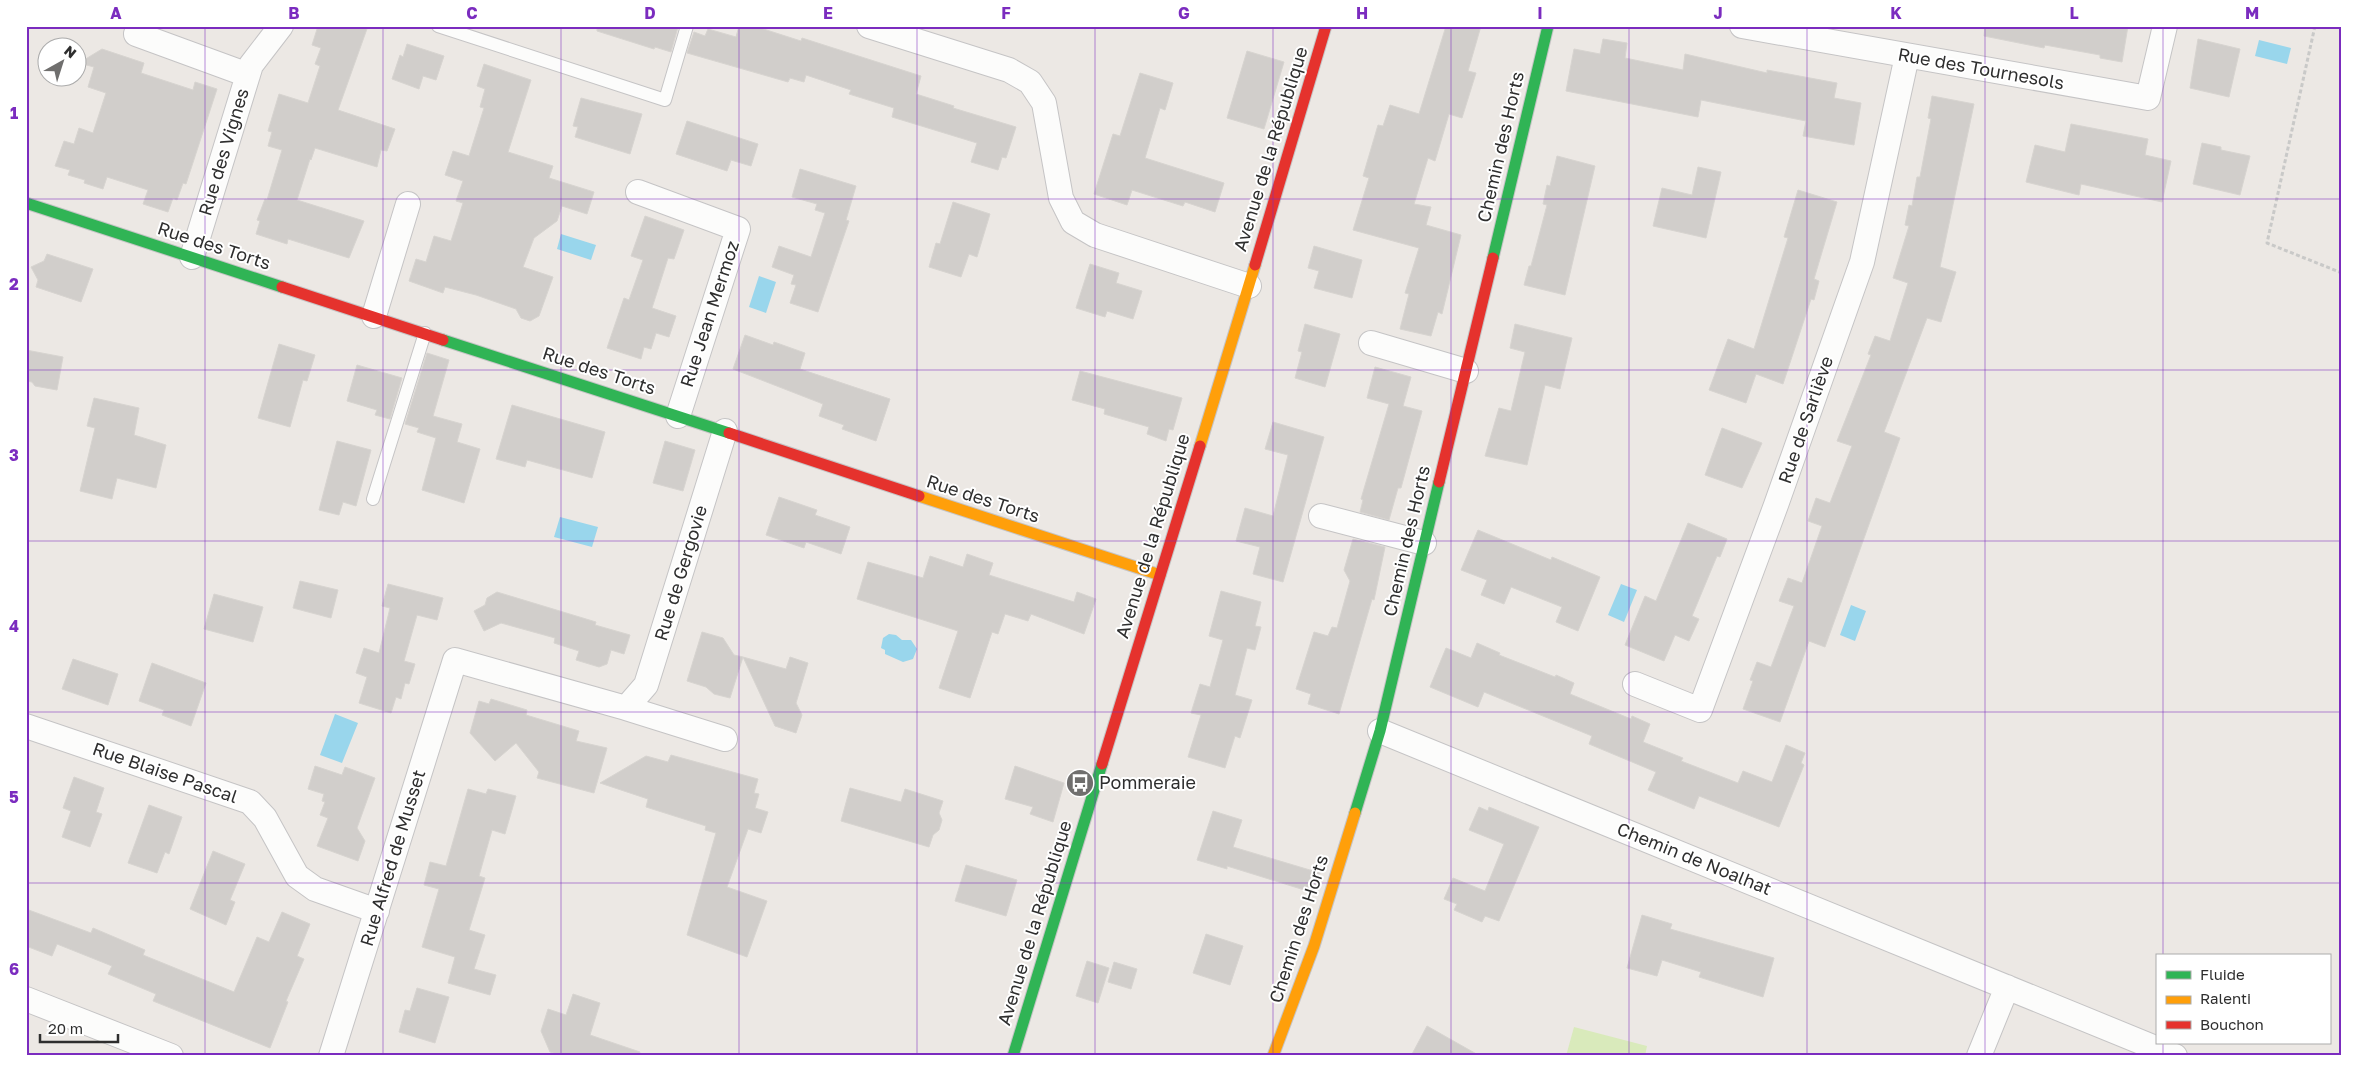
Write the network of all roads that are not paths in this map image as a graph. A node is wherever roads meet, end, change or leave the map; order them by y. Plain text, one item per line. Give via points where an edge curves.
1 (281, 26) edge
2 (438, 26) edge
3 (687, 26) edge
4 (869, 26) edge
5 (1326, 26) edge
6 (1548, 26) edge
7 (1742, 26) edge
8 (2165, 26) edge
9 (136, 34) dead end
10 (1907, 56) junction
11 (248, 75) junction
12 (638, 192) dead end
13 (26, 203) edge
14 (408, 204) dead end
15 (192, 257) junction
16 (1248, 286) junction
17 (374, 316) junction
18 (425, 333) junction
19 (1371, 343) dead end
20 (1466, 371) junction
21 (678, 416) junction
22 (724, 431) junction
23 (373, 499) dead end
24 (1321, 516) dead end
25 (1424, 544) junction
26 (1160, 576) junction
27 (1635, 684) dead end
28 (626, 708) junction
29 (26, 726) edge
30 (1380, 732) junction
31 (724, 739) dead end
32 (377, 911) junction
33 (2008, 988) junction
34 (26, 999) edge
35 (119, 1047) edge
36 (171, 1056) edge
37 (331, 1056) edge
38 (1013, 1056) edge
39 (1273, 1056) edge
40 (1980, 1056) edge
41 (2175, 1056) edge

1 - 11 street, Rue des Vignes via 251,65
2 - 3 lane via 665,100
4 - 16 street via 1009,70 1030,82 1044,103 1061,198 1073,222 1095,235
5 - 16 street, Avenue de la République
6 - 20 street, Chemin des Horts
7 - 10 street, Rue des Tournesols
8 - 10 street, Rue des Tournesols via 2148,98
9 - 11 street, Rue des Vignes
10 - 27 street, Rue de Sarliève via 1862,262 1700,710
11 - 15 street, Rue des Vignes
12 - 21 street, Rue Jean Mermoz via 738,229
13 - 15 street, Rue des Torts
14 - 17 street
15 - 17 street, Rue des Torts
16 - 26 street, Avenue de la République
17 - 18 street, Rue des Torts
18 - 21 street, Rue des Torts
18 - 23 lane
19 - 20 street
20 - 25 street, Chemin des Horts
21 - 22 street, Rue des Torts
22 - 26 street, Rue des Torts
22 - 28 street, Rue de Gergovie via 646,685
24 - 25 street
25 - 30 street, Chemin des Horts
26 - 38 street, Avenue de la République
28 - 31 street
28 - 32 street, Rue Alfred de Musset via 454,660
29 - 32 street, Rue Blaise Pascal via 250,802 265,818 297,876 315,888
30 - 33 street, Chemin de Noalhat
30 - 39 street, Chemin des Horts via 1314,946
32 - 37 street, Rue Alfred de Musset
33 - 40 street
33 - 41 street, Chemin de Noalhat
34 - 35 street
35 - 36 street

